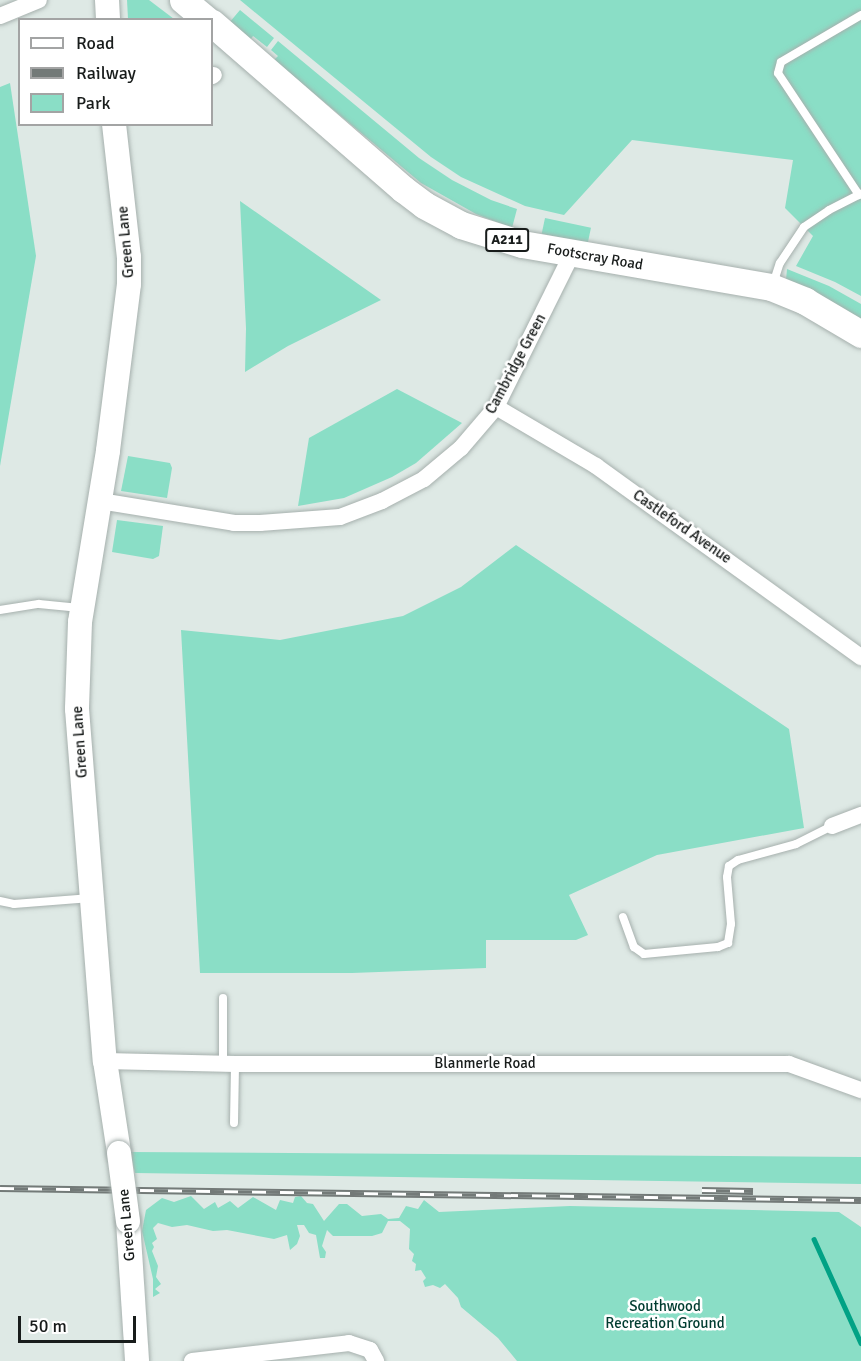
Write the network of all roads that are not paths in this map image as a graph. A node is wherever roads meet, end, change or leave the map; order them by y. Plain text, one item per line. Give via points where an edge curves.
1 (39, 0) edge
2 (107, 0) edge
3 (183, 0) edge
4 (861, 15) edge
5 (0, 16) edge
6 (108, 18) edge
7 (205, 18) edge
8 (213, 24) edge
9 (114, 126) edge
10 (860, 194) edge
11 (572, 254) junction
12 (771, 287) junction
13 (861, 334) edge
14 (496, 407) junction
15 (100, 501) junction
16 (82, 608) junction
17 (0, 610) edge
18 (861, 657) edge
19 (861, 815) edge
20 (832, 826) joint
21 (91, 898) junction
22 (0, 901) edge
23 (623, 917) dead end
24 (223, 998) dead end
25 (105, 1061) junction
26 (229, 1064) junction
27 (861, 1089) edge
28 (234, 1124) dead end
29 (262, 1358) edge
30 (137, 1361) edge
31 (192, 1361) edge
32 (376, 1361) edge

1 - 5 street
2 - 6 main road
3 - 7 main road
4 - 10 lane via 781,62 777,73
8 - 11 main road, Footscray Road / A211 via 424,205 488,234
9 - 15 main road, Green Lane via 129,284
10 - 12 lane via 804,227 780,263
11 - 12 main road, Footscray Road / A211
11 - 14 street, Cambridge Green
12 - 13 main road, Footscray Road / A211 via 805,301
14 - 15 street, Cambridge Green via 461,448 424,479 340,517 234,523
14 - 18 street, Castleford Avenue via 596,466
15 - 16 main road, Green Lane
16 - 17 lane via 39,604
16 - 21 main road, Green Lane via 77,709
19 - 20 street
20 - 23 lane via 796,844 729,866 728,943 644,954 634,947
21 - 22 lane via 14,904
21 - 25 main road, Green Lane
24 - 26 lane
25 - 26 street, Blanmerle Road
25 - 30 main road, Green Lane, bridge via 128,1221
26 - 27 street, Blanmerle Road via 789,1064
26 - 28 lane
29 - 31 street
29 - 32 street via 349,1343 370,1350

